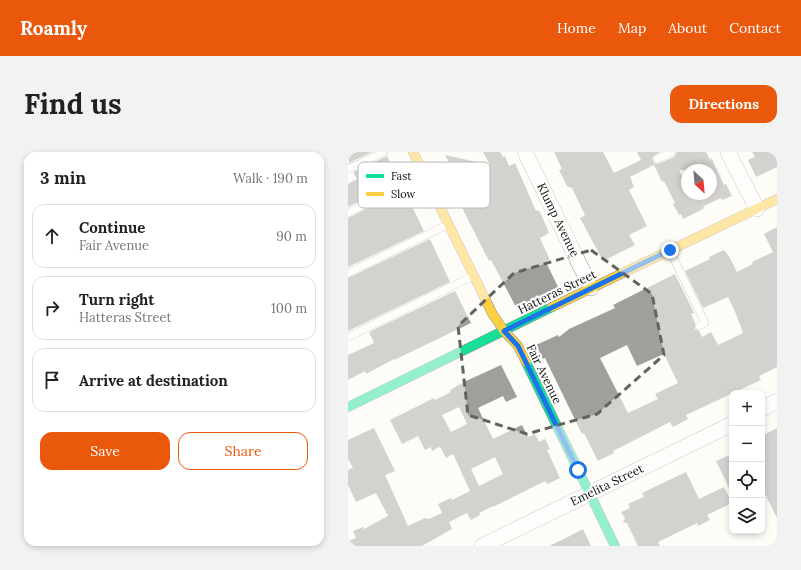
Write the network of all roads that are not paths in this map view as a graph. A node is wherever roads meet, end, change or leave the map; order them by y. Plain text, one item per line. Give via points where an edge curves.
1 (384, 152) edge
2 (413, 152) edge
3 (525, 152) edge
4 (672, 152) edge
5 (728, 152) edge
6 (657, 159) dead end
7 (363, 162) edge
8 (418, 162) edge
9 (358, 164) edge
10 (348, 169) edge
11 (777, 199) edge
12 (358, 208) edge
13 (440, 208) edge
14 (756, 209) junction
15 (348, 213) edge
16 (448, 224) junction
17 (670, 250) junction
18 (348, 273) edge
19 (473, 276) junction
20 (591, 288) junction
21 (699, 326) dead end
22 (504, 331) junction
23 (348, 337) edge
24 (777, 402) edge
25 (348, 407) edge
26 (765, 408) edge
27 (729, 425) edge
28 (590, 493) junction
29 (482, 546) edge
30 (615, 546) edge

1 - 7 lane
2 - 8 street, Fair Avenue
3 - 20 street, Klump Avenue
4 - 6 lane
5 - 14 street
9 - 10 lane
11 - 14 street, Hatteras Street
12 - 15 lane
13 - 16 street, Fair Avenue
14 - 17 street, Hatteras Street
16 - 18 lane
16 - 19 street, Fair Avenue
17 - 20 street, Hatteras Street
17 - 21 lane via 705,323
19 - 22 street, Fair Avenue
19 - 23 lane
20 - 22 street, Hatteras Street
22 - 25 street, Hatteras Street
22 - 28 street, Fair Avenue via 518,346
24 - 26 street
27 - 28 street, Emelita Street
28 - 29 street, Emelita Street
28 - 30 street, Fair Avenue

